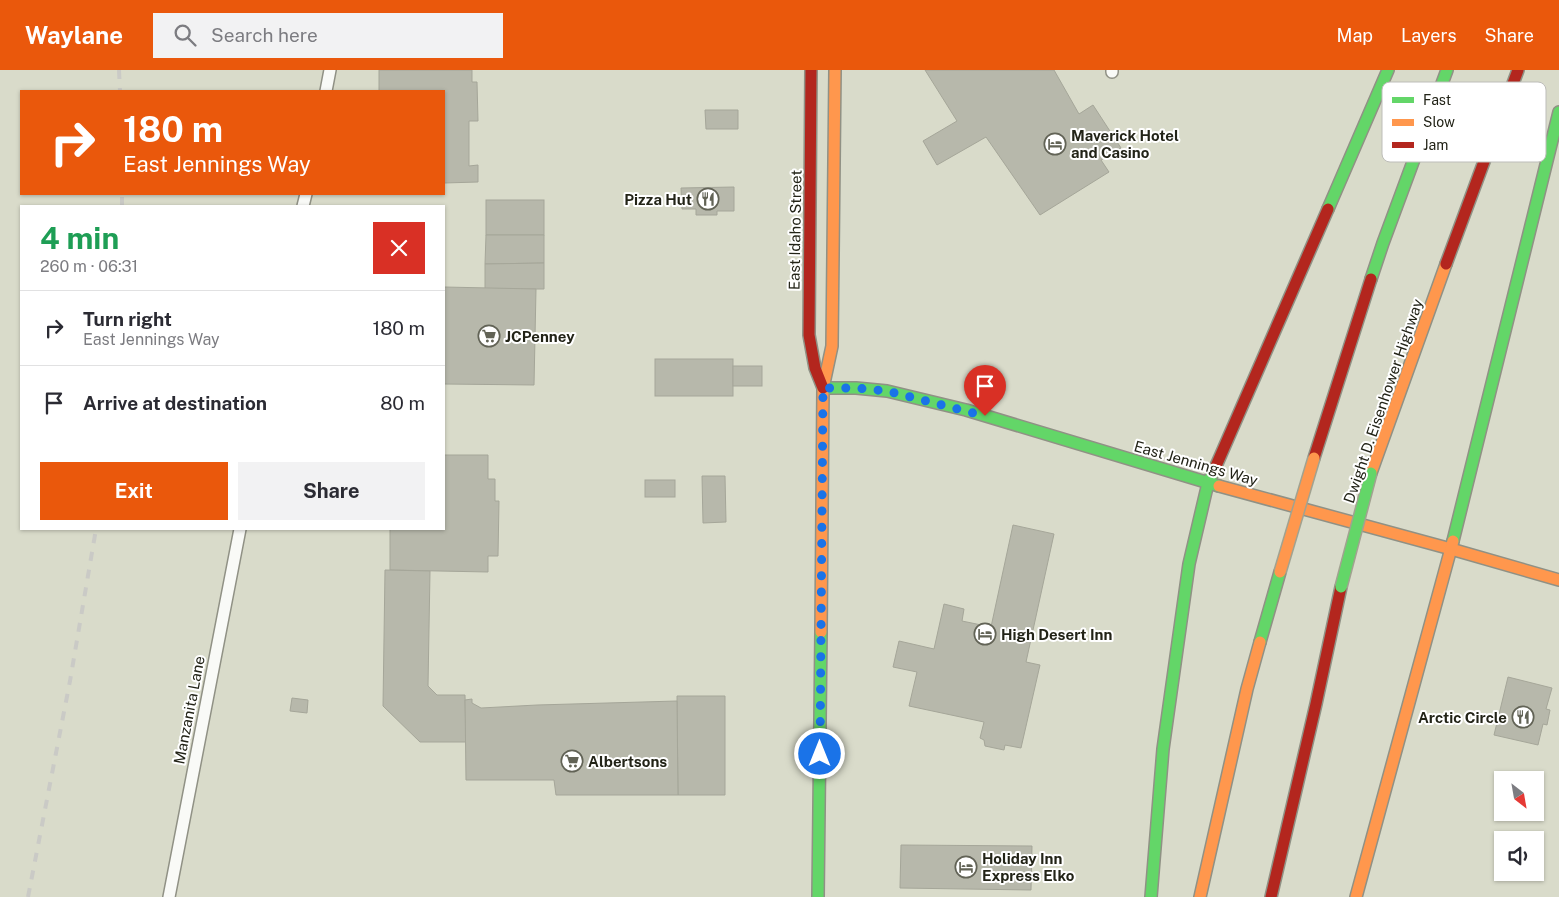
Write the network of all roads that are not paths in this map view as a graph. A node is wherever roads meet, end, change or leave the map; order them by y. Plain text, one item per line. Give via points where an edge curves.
1 (330, 70) edge
2 (811, 70) edge
3 (834, 70) edge
4 (1388, 70) edge
5 (1447, 70) edge
6 (1518, 70) edge
7 (1383, 82) edge
8 (1443, 82) edge
9 (1513, 82) edge
10 (1382, 84) edge
11 (326, 90) edge
12 (1559, 112) edge
13 (1413, 162) edge
14 (1483, 162) edge
15 (823, 388) junction
16 (1208, 483) junction
17 (240, 530) edge
18 (1451, 548) junction
19 (1559, 580) edge
20 (169, 897) edge
21 (818, 897) edge
22 (1151, 897) edge
23 (1200, 897) edge
24 (1272, 897) edge
25 (1356, 897) edge

1 - 11 street
2 - 15 main road, East Idaho Street via 809,335 815,368
3 - 15 main road, East Idaho Street via 832,340
4 - 7 main road
5 - 8 main road, bridge
6 - 9 main road, Dwight D. Eisenhower Highway, bridge
10 - 16 main road
12 - 18 main road
13 - 23 main road, bridge via 1384,243 1280,572 1247,689
14 - 24 main road, Dwight D. Eisenhower Highway, bridge via 1371,474 1341,587
15 - 16 main road, East Jennings Way via 887,391 966,410
15 - 21 main road, East Idaho Street
16 - 18 main road, East Jennings Way
16 - 22 main road via 1187,574 1163,749
17 - 20 street, Manzanita Lane
18 - 19 main road, East Jennings Way
18 - 25 main road

